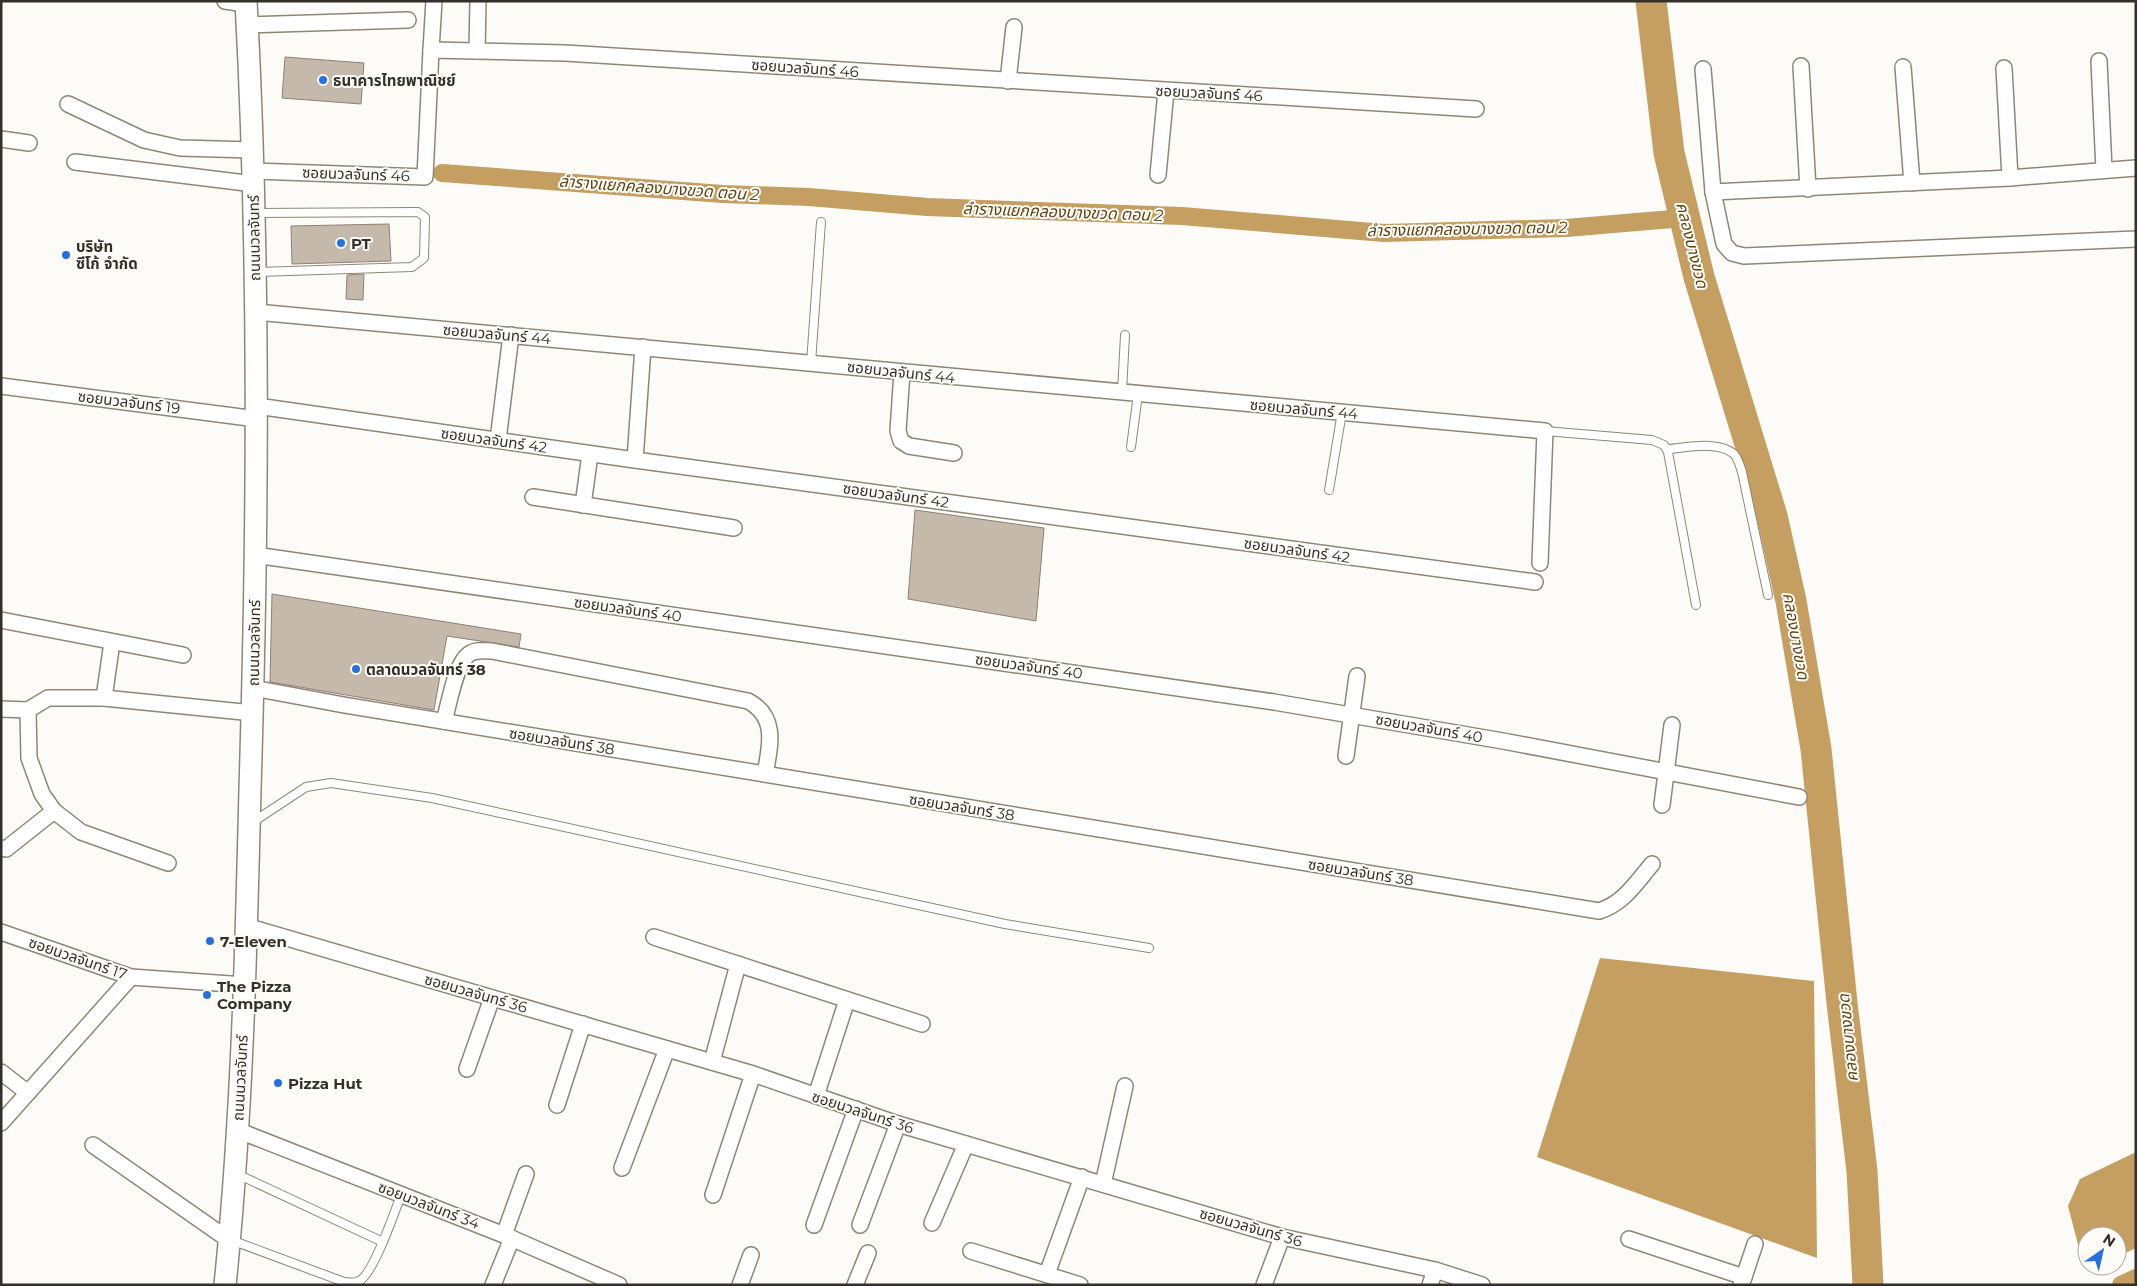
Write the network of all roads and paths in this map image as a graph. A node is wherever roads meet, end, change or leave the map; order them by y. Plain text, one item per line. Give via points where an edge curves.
1 (225, 1) edge
2 (434, 1) edge
3 (478, 1) edge
4 (246, 2) edge
5 (408, 20) dead end
6 (247, 25) junction
7 (1014, 27) dead end
8 (431, 50) junction
9 (477, 51) junction
10 (2099, 61) dead end
11 (1801, 66) dead end
12 (1903, 67) dead end
13 (2004, 68) dead end
14 (1703, 69) dead end
15 (1008, 81) junction
16 (1166, 91) junction
17 (68, 104) dead end
18 (1476, 109) dead end
19 (1, 139) edge
20 (29, 143) dead end
21 (75, 162) dead end
22 (253, 168) junction
23 (2136, 168) edge
24 (2104, 170) junction
25 (1158, 175) dead end
26 (2010, 178) junction
27 (1912, 183) junction
28 (1808, 189) junction
29 (1713, 192) junction
30 (254, 213) junction
31 (821, 222) dead end
32 (2136, 238) edge
33 (255, 272) junction
34 (256, 312) junction
35 (511, 335) junction
36 (1125, 335) dead end
37 (643, 348) junction
38 (811, 363) junction
39 (902, 372) junction
40 (1, 386) edge
41 (1122, 392) junction
42 (1138, 394) junction
43 (257, 412) junction
44 (1342, 412) junction
45 (1545, 431) junction
46 (498, 440) junction
47 (1131, 447) dead end
48 (1667, 449) junction
49 (954, 453) dead end
50 (590, 454) junction
51 (635, 460) junction
52 (1329, 490) dead end
53 (533, 497) dead end
54 (583, 505) junction
55 (734, 528) dead end
56 (254, 555) junction
57 (1540, 562) dead end
58 (1535, 582) dead end
59 (1768, 595) dead end
60 (1696, 605) dead end
61 (1, 620) edge
62 (112, 642) junction
63 (183, 655) dead end
64 (1357, 676) dead end
65 (253, 688) junction
66 (104, 698) junction
67 (1, 709) edge
68 (28, 710) junction
69 (253, 713) junction
70 (1352, 715) junction
71 (444, 721) junction
72 (1672, 725) dead end
73 (1346, 756) dead end
74 (1666, 772) junction
75 (765, 774) junction
76 (1800, 797) dead end
77 (1662, 804) dead end
78 (54, 811) junction
79 (249, 825) junction
80 (1, 848) edge
81 (168, 863) dead end
82 (1652, 864) dead end
83 (246, 926) junction
84 (1, 932) edge
85 (654, 937) dead end
86 (1149, 948) dead end
87 (738, 964) junction
88 (131, 977) junction
89 (245, 985) junction
90 (492, 998) junction
91 (847, 1000) junction
92 (583, 1024) junction
93 (922, 1024) dead end
94 (667, 1049) junction
95 (712, 1062) junction
96 (467, 1069) dead end
97 (1, 1072) edge
98 (753, 1074) junction
99 (1125, 1086) dead end
100 (28, 1093) junction
101 (816, 1096) junction
102 (557, 1105) dead end
103 (856, 1109) junction
104 (1, 1123) edge
105 (898, 1124) junction
106 (237, 1130) junction
107 (966, 1144) junction
108 (93, 1145) dead end
109 (622, 1168) dead end
110 (235, 1173) junction
111 (526, 1174) dead end
112 (1082, 1177) junction
113 (1103, 1184) junction
114 (401, 1194) junction
115 (713, 1195) dead end
116 (932, 1223) dead end
117 (860, 1225) dead end
118 (814, 1226) dead end
119 (508, 1236) junction
120 (1282, 1238) junction
121 (1630, 1239) dead end
122 (229, 1240) junction
123 (383, 1242) junction
124 (1756, 1244) dead end
125 (971, 1251) dead end
126 (868, 1253) dead end
127 (751, 1255) dead end
128 (1435, 1270) junction
129 (1048, 1274) junction
130 (1742, 1281) edge
131 (225, 1285) edge
132 (493, 1285) edge
133 (619, 1285) edge
134 (740, 1285) edge
135 (855, 1285) edge
136 (1080, 1285) edge
137 (1264, 1285) edge
138 (1430, 1285) edge
139 (1482, 1285) edge

1 - 4 street
2 - 8 street
3 - 9 street
4 - 6 main road, ถนนนวลจันทร์
5 - 6 street
6 - 22 main road, ถนนนวลจันทร์
7 - 15 street
8 - 9 street, ซอยนวลจันทร์ 46
8 - 22 street, ซอยนวลจันทร์ 46 via 425,177
9 - 15 street, ซอยนวลจันทร์ 46 via 565,53
10 - 24 street
11 - 28 street
12 - 27 street
13 - 26 street
14 - 29 street
15 - 16 street, ซอยนวลจันทร์ 46
16 - 18 street, ซอยนวลจันทร์ 46
16 - 25 street
17 - 22 street via 144,140
19 - 20 street
21 - 22 street
22 - 30 main road, ถนนนวลจันทร์
23 - 24 street
24 - 26 street
26 - 27 street
27 - 28 street
28 - 29 street
29 - 32 street via 1724,244 1732,253 1744,256
30 - 33 main road, ถนนนวลจันทร์
30 - 33 lane via 418,212 425,217 424,258 412,267
31 - 38 lane
33 - 34 main road, ถนนนวลจันทร์
34 - 35 street, ซอยนวลจันทร์ 44
34 - 43 main road, ถนนนวลจันทร์
35 - 37 street, ซอยนวลจันทร์ 44
35 - 46 street
36 - 41 lane
37 - 38 street, ซอยนวลจันทร์ 44
37 - 51 street
38 - 39 street, ซอยนวลจันทร์ 44
39 - 41 street, ซอยนวลจันทร์ 44
39 - 49 street via 898,431 901,441 909,446
40 - 43 street, ซอยนวลจันทร์ 19
41 - 42 street, ซอยนวลจันทร์ 44
42 - 44 street, ซอยนวลจันทร์ 44
42 - 47 lane
43 - 46 street, ซอยนวลจันทร์ 42
43 - 56 main road, ถนนนวลจันทร์
44 - 45 street, ซอยนวลจันทร์ 44
44 - 52 lane
45 - 48 lane via 1652,440
45 - 57 street
46 - 50 street, ซอยนวลจันทร์ 42
48 - 59 lane via 1713,446 1736,455
48 - 60 lane
50 - 51 street, ซอยนวลจันทร์ 42
50 - 54 street
51 - 58 street, ซอยนวลจันทร์ 42
53 - 54 street
54 - 55 street
56 - 65 main road, ถนนนวลจันทร์
56 - 70 street, ซอยนวลจันทร์ 40
61 - 62 street
62 - 63 street
62 - 66 street
64 - 70 street
65 - 69 main road, ถนนนวลจันทร์
65 - 71 street, ซอยนวลจันทร์ 38
66 - 68 street via 48,698
66 - 69 street
67 - 68 street
68 - 78 street via 29,758 42,794
69 - 79 main road, ถนนนวลจันทร์
70 - 73 street
70 - 74 street, ซอยนวลจันทร์ 40
71 - 75 street, ซอยนวลจันทร์ 38
71 - 75 street via 460,664 468,654 492,651 748,701 762,710 768,723 770,747
72 - 74 street
74 - 76 street, ซอยนวลจันทร์ 40
74 - 77 street
75 - 82 street, ซอยนวลจันทร์ 38 via 1599,911 1610,908 1626,896
78 - 80 street via 6,849
78 - 81 street via 82,832
79 - 83 main road, ถนนนวลจันทร์
79 - 86 lane via 306,787 331,783 432,798 1005,924
83 - 89 main road, ถนนนวลจันทร์
83 - 90 street, ซอยนวลจันทร์ 36
84 - 88 street, ซอยนวลจันทร์ 17
85 - 87 street
87 - 91 street
87 - 95 street
88 - 89 street, ซอยนวลจันทร์ 17
88 - 100 street
89 - 106 main road, ถนนนวลจันทร์
90 - 92 street, ซอยนวลจันทร์ 36
90 - 96 street
91 - 93 street
91 - 101 street
92 - 94 street, ซอยนวลจันทร์ 36
92 - 102 street
94 - 95 street, ซอยนวลจันทร์ 36
94 - 109 street
95 - 98 street, ซอยนวลจันทร์ 36
97 - 100 street
98 - 101 street, ซอยนวลจันทร์ 36
98 - 115 street
99 - 113 street
100 - 104 street
101 - 103 street, ซอยนวลจันทร์ 36
103 - 105 street, ซอยนวลจันทร์ 36
103 - 118 street
105 - 107 street, ซอยนวลจันทร์ 36
105 - 117 street
106 - 110 main road, ถนนนวลจันทร์
106 - 114 street, ซอยนวลจันทร์ 34
107 - 112 street, ซอยนวลจันทร์ 36
107 - 116 street
108 - 122 street
110 - 122 main road, ถนนนวลจันทร์
110 - 123 lane
111 - 119 street
112 - 113 street, ซอยนวลจันทร์ 36
112 - 129 street
113 - 120 street, ซอยนวลจันทร์ 36
114 - 119 street, ซอยนวลจันทร์ 34
114 - 123 lane
119 - 132 street
119 - 133 street, ซอยนวลจันทร์ 34
120 - 128 street, ซอยนวลจันทร์ 36
120 - 137 street
121 - 130 street
122 - 123 lane via 344,1282 355,1283 367,1274
122 - 131 main road, ถนนนวลจันทร์
124 - 130 street
125 - 129 street
126 - 135 street
127 - 134 street
128 - 138 street
128 - 139 street, ซอยนวลจันทร์ 36
129 - 136 street

